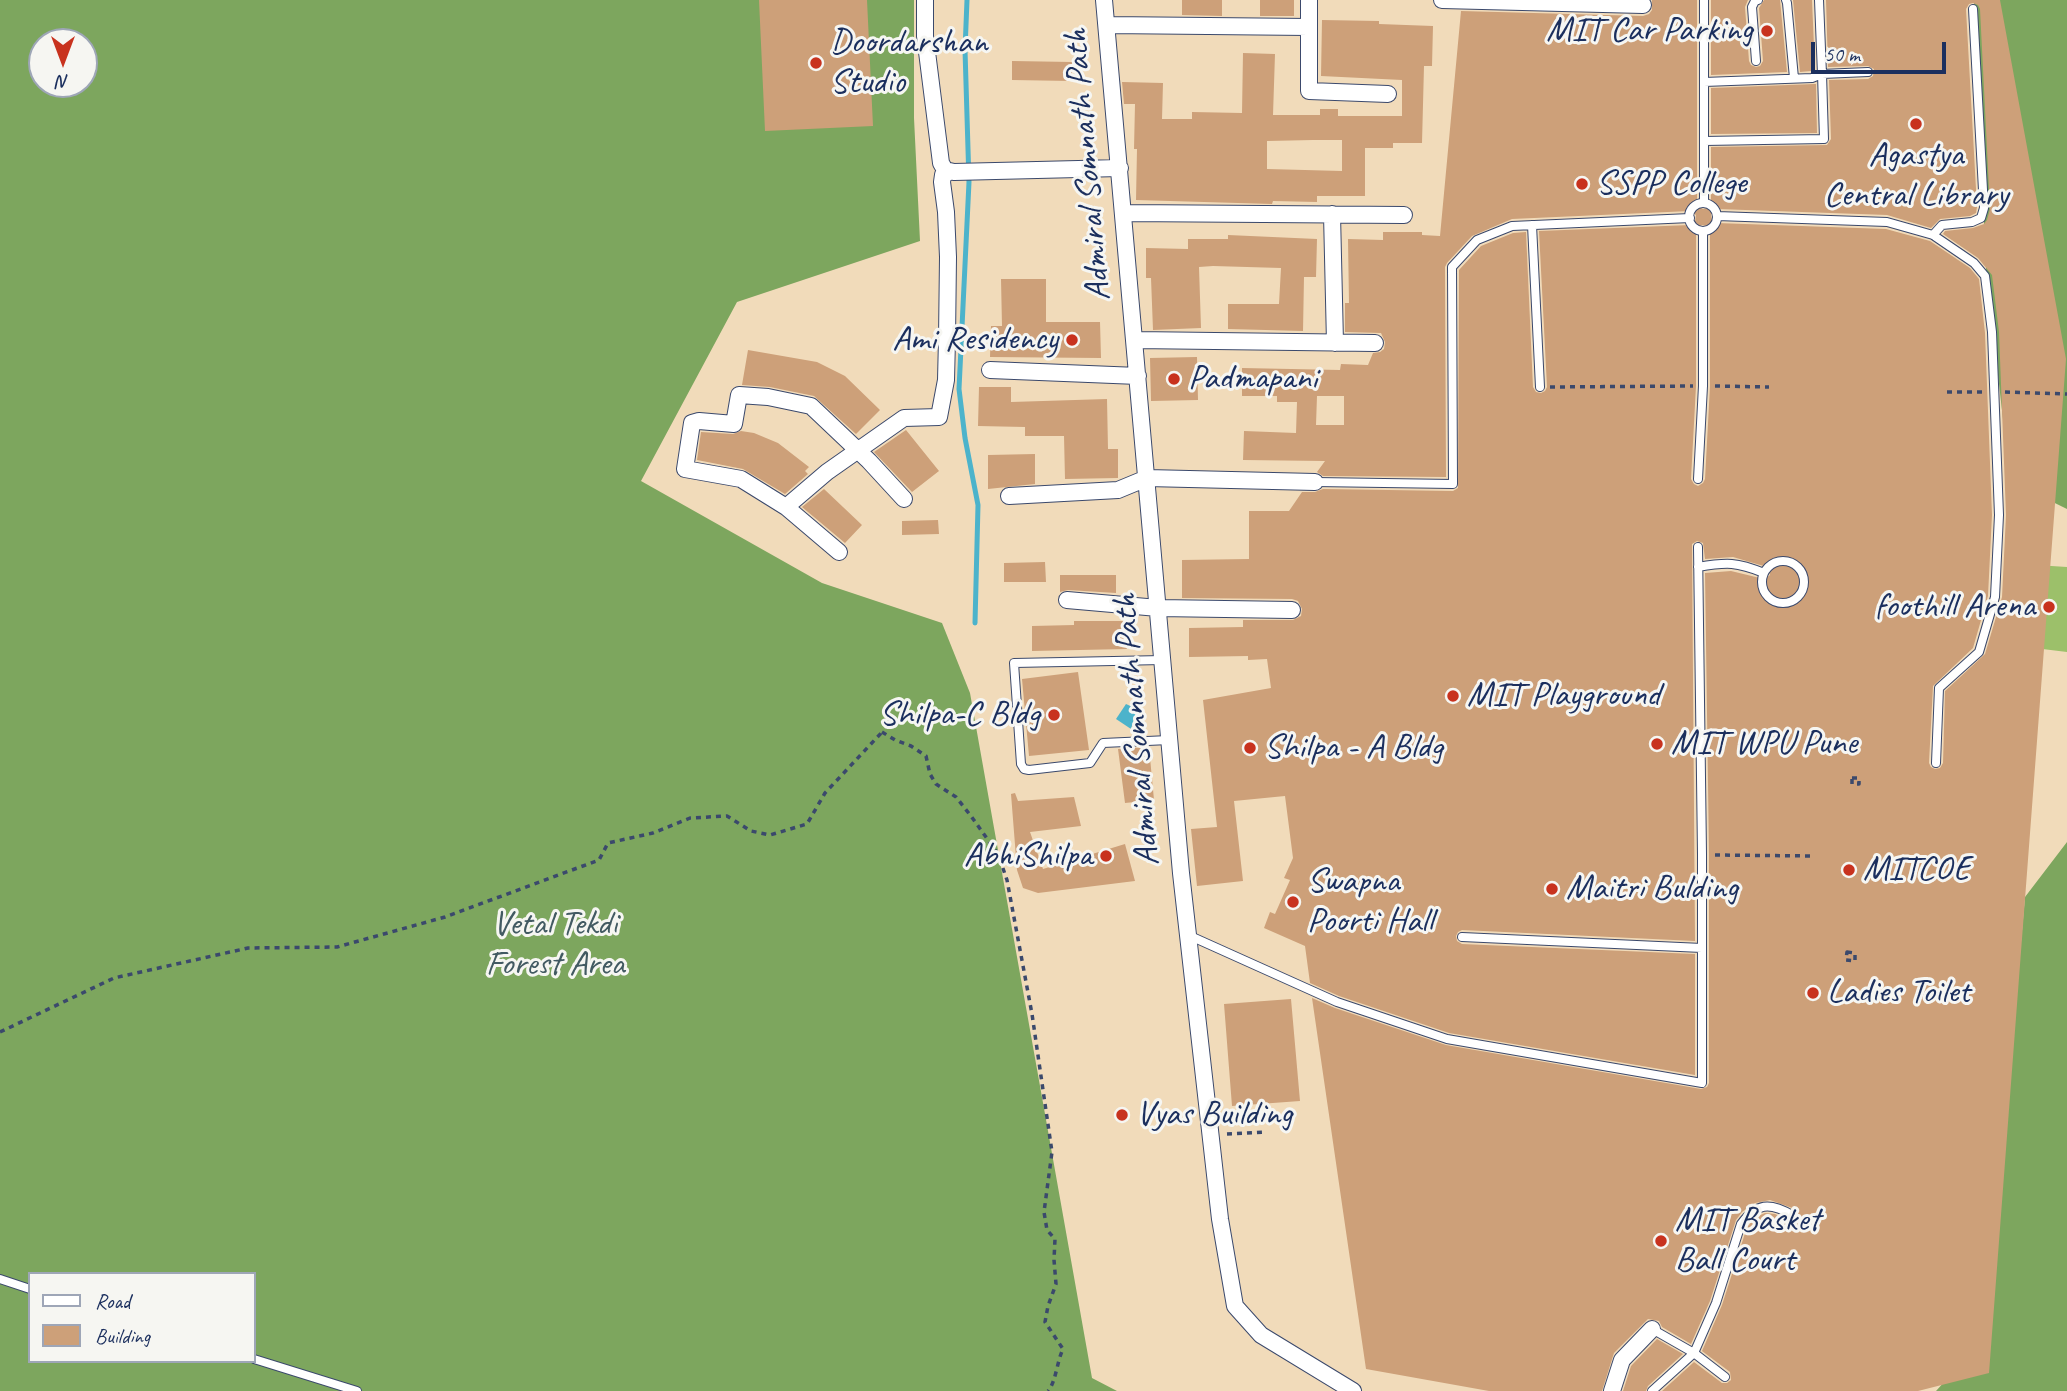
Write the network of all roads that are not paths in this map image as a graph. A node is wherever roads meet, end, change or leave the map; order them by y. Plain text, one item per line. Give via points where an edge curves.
1 (925, 0) edge
2 (1104, 0) edge
3 (1309, 0) edge
4 (1442, 0) edge
5 (1704, 0) edge
6 (1758, 0) edge
7 (1786, 0) edge
8 (1819, 0) edge
9 (1643, 5) dead end
10 (1973, 9) dead end
11 (1107, 24) junction
12 (1309, 27) junction
13 (1756, 61) dead end
14 (1868, 72) dead end
15 (1822, 75) junction
16 (1794, 78) junction
17 (1704, 82) junction
18 (1388, 94) dead end
19 (1704, 141) junction
20 (1119, 168) junction
21 (952, 172) junction
22 (1704, 203) junction
23 (1124, 213) junction
24 (1332, 214) junction
25 (1404, 215) dead end
26 (1717, 216) junction
27 (1690, 218) junction
28 (1532, 225) junction
29 (1703, 231) junction
30 (1933, 235) junction
31 (1135, 340) junction
32 (1335, 343) junction
33 (1375, 343) dead end
34 (990, 370) dead end
35 (1138, 376) junction
36 (1540, 387) road end
37 (856, 451) junction
38 (1147, 478) junction
39 (1698, 479) dead end
40 (1315, 482) joint
41 (1009, 496) dead end
42 (904, 499) dead end
43 (786, 507) junction
44 (1698, 547) dead end
45 (839, 552) dead end
46 (1698, 567) junction
47 (1764, 573) junction
48 (1067, 600) dead end
49 (1158, 608) junction
50 (1292, 610) dead end
51 (1163, 660) junction
52 (1170, 740) junction
53 (1936, 763) dead end
54 (1188, 935) junction
55 (1462, 937) dead end
56 (1702, 948) junction
57 (1792, 1214) dead end
58 (0, 1279) edge
59 (28, 1288) edge
60 (1652, 1329) joint
61 (1693, 1353) junction
62 (256, 1360) edge
63 (1725, 1377) dead end
64 (357, 1391) edge
65 (1353, 1391) edge
66 (1612, 1391) edge
67 (1652, 1391) edge

1 - 21 street via 925,36 941,163
2 - 11 street, Admiral Somnath Path
3 - 12 street
4 - 9 street
5 - 17 lane
6 - 13 lane via 1752,7
7 - 16 lane
8 - 15 lane
10 - 30 lane via 1984,208 1981,218 1942,225
11 - 12 street
11 - 20 street, Admiral Somnath Path
12 - 18 street via 1308,91
14 - 15 lane
15 - 16 lane
15 - 19 lane via 1824,139
16 - 17 lane
17 - 19 lane
19 - 22 lane
20 - 21 street
20 - 23 street, Admiral Somnath Path
21 - 37 street via 943,175 942,182 947,312 946,380 939,416 904,418
22 - 26 lane via 1712,206
22 - 27 lane via 1693,208
23 - 24 street
23 - 31 street, Admiral Somnath Path
24 - 25 street
24 - 32 street
26 - 29 lane via 1714,227
26 - 30 lane via 1887,222
27 - 28 lane
27 - 29 lane via 1692,226
28 - 36 lane
28 - 40 lane via 1512,226 1477,240 1452,267 1454,484
29 - 39 lane
30 - 53 lane via 1975,263 1985,276 1992,332 1999,515 1995,597 1979,652 1939,688
31 - 32 street
31 - 35 street, Admiral Somnath Path
32 - 33 street
34 - 35 street
35 - 38 street, Admiral Somnath Path
37 - 42 street
37 - 43 street
37 - 43 street via 811,406 768,397 739,395 734,424 692,423 685,469 741,479
38 - 40 street
38 - 41 street via 1118,490
38 - 49 street, Admiral Somnath Path
43 - 45 street
44 - 46 lane
46 - 47 lane via 1727,562
46 - 56 lane
47 - 47 lane via 1774,563 1793,564 1802,573 1801,592 1783,603 1770,598 1762,587
48 - 49 street
49 - 50 street
49 - 51 street, Admiral Somnath Path
51 - 52 street, Admiral Somnath Path
51 - 52 lane via 1014,663 1020,764 1029,770 1090,763 1102,743
52 - 54 street, Admiral Somnath Path
54 - 56 lane via 1337,1003 1447,1039 1702,1083
54 - 65 street, Admiral Somnath Path via 1220,1219 1235,1307 1261,1335
55 - 56 lane
57 - 61 lane via 1766,1206 1748,1214
58 - 59 lane
60 - 61 lane
60 - 66 street via 1622,1360
61 - 63 lane
61 - 67 lane
62 - 64 lane

